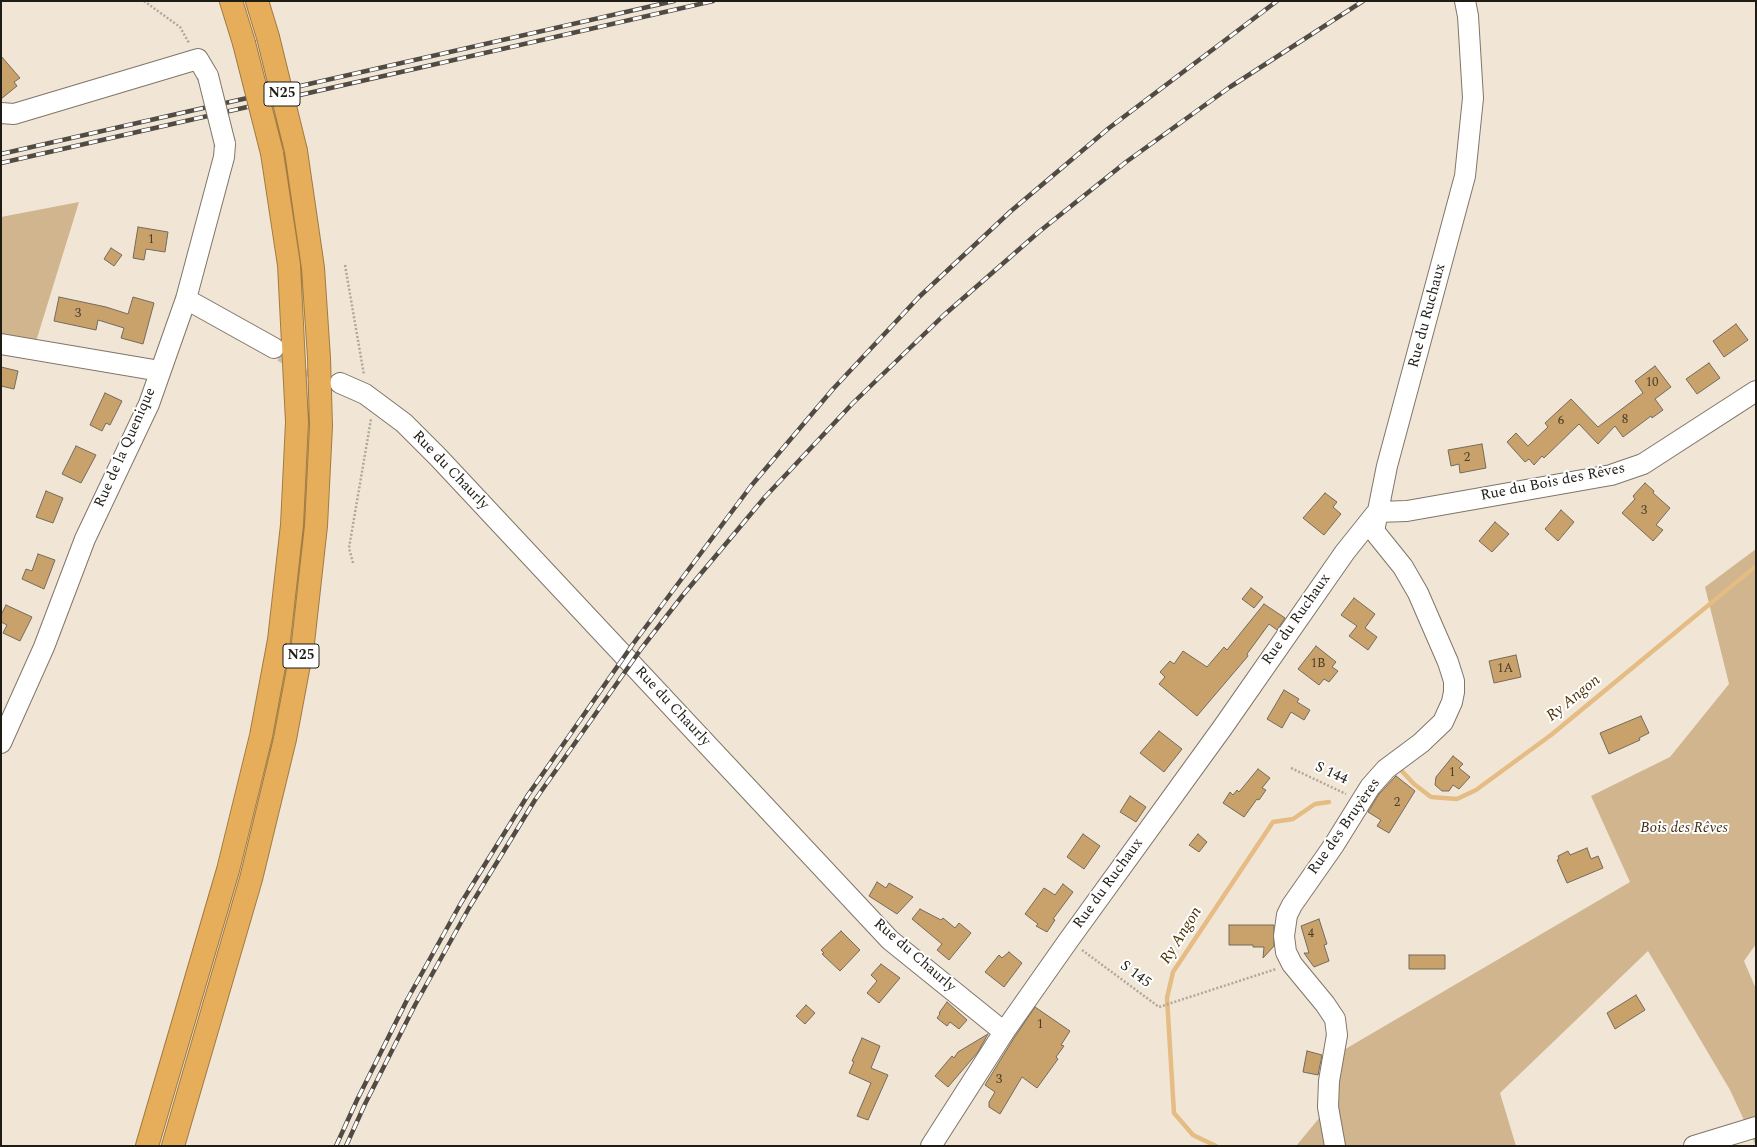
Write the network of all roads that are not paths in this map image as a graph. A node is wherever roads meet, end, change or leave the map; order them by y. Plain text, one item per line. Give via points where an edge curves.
1 (231, 1) edge
2 (257, 1) edge
3 (1467, 9) edge
4 (1, 113) edge
5 (186, 299) junction
6 (1, 344) edge
7 (274, 348) tunnel mouth
8 (160, 371) junction
9 (340, 383) tunnel mouth
10 (1756, 392) edge
11 (1377, 512) junction
12 (1, 743) edge
13 (1004, 1032) junction
14 (1756, 1127) edge
15 (147, 1146) edge
16 (173, 1146) edge
17 (931, 1146) edge
18 (1335, 1146) edge
19 (1694, 1146) edge

1 - 15 highway, N25, bridge via 272,153 289,265 297,422 292,525 279,640 261,736 228,870
2 - 16 highway, N25, bridge via 296,151 313,268 320,418 316,526 303,642 285,739 251,879
3 - 11 street, Rue du Ruchaux via 1473,98 1465,176 1386,466
4 - 5 street, Rue de la Quenique, bridge via 14,114 118,82 203,67 225,144 224,157
5 - 7 street
5 - 8 street, Rue de la Quenique
6 - 8 street
8 - 12 street, Rue de la Quenique via 149,404 85,539 44,647
9 - 13 street, Rue du Chaurly via 366,394 404,424 438,457 890,940
10 - 11 street, Rue du Bois des Rêves via 1643,464 1611,475 1407,511
11 - 13 street, Rue du Ruchaux via 1336,564
11 - 18 street, Rue des Bruyères via 1374,531 1403,567 1418,593 1448,662 1454,681 1454,692 1443,722 1386,770 1361,801 1287,915 1284,945 1292,964 1335,1019 1337,1035 1329,1080 1328,1107
13 - 17 street, Rue du Ruchaux
14 - 19 street

